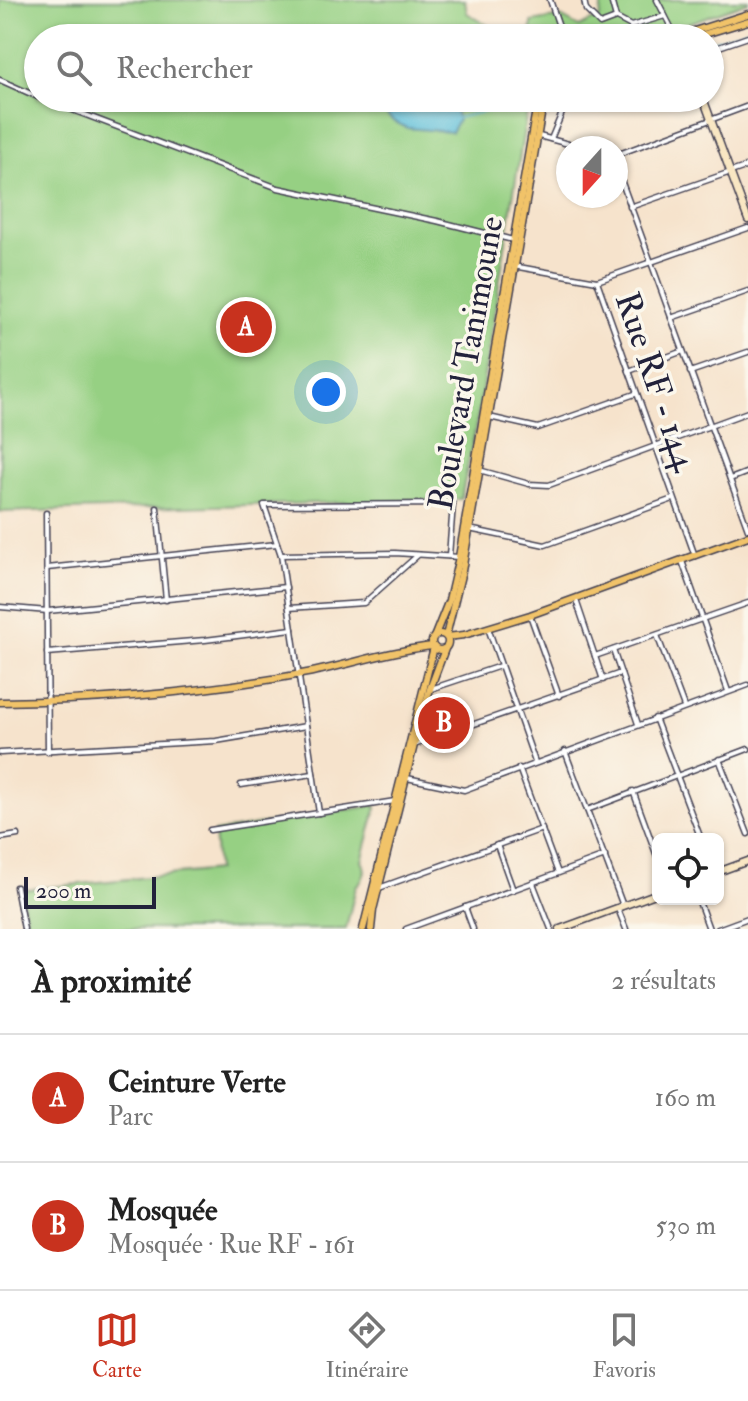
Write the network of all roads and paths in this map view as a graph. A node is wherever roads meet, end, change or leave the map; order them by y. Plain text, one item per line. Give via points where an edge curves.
1 (550, 0) edge
2 (584, 0) edge
3 (611, 0) edge
4 (657, 0) edge
5 (748, 14) edge
6 (665, 16) junction
7 (616, 18) junction
8 (748, 21) edge
9 (558, 24) edge
10 (601, 24) edge
11 (606, 24) edge
12 (630, 24) edge
13 (640, 24) edge
14 (669, 24) edge
15 (718, 24) edge
16 (724, 28) edge
17 (748, 37) edge
18 (724, 45) edge
19 (0, 80) edge
20 (24, 90) edge
21 (748, 106) edge
22 (79, 112) edge
23 (536, 112) edge
24 (541, 112) edge
25 (563, 112) edge
26 (709, 112) edge
27 (712, 119) junction
28 (537, 135) junction
29 (551, 139) junction
30 (556, 140) edge
31 (628, 150) edge
32 (748, 166) edge
33 (732, 172) junction
34 (628, 201) edge
35 (630, 207) junction
36 (748, 220) edge
37 (748, 228) edge
38 (516, 241) junction
39 (650, 262) junction
40 (510, 266) junction
41 (597, 281) junction
42 (748, 291) edge
43 (671, 319) junction
44 (683, 351) junction
45 (748, 352) edge
46 (628, 371) junction
47 (690, 372) junction
48 (635, 394) junction
49 (748, 412) edge
50 (488, 417) junction
51 (710, 426) junction
52 (483, 431) junction
53 (654, 445) junction
54 (479, 470) junction
55 (748, 472) edge
56 (730, 479) junction
57 (673, 499) junction
58 (157, 508) dead end
59 (46, 513) dead end
60 (469, 529) junction
61 (748, 529) edge
62 (748, 536) edge
63 (277, 544) junction
64 (281, 555) junction
65 (418, 555) junction
66 (162, 556) junction
67 (449, 556) junction
68 (695, 556) junction
69 (459, 557) junction
70 (682, 561) junction
71 (47, 568) junction
72 (286, 587) junction
73 (166, 600) junction
74 (576, 600) junction
75 (748, 603) edge
76 (0, 607) edge
77 (289, 608) junction
78 (48, 611) junction
79 (530, 615) junction
80 (703, 619) junction
81 (488, 628) junction
82 (292, 629) junction
83 (464, 635) junction
84 (657, 635) junction
85 (434, 636) junction
86 (446, 636) junction
87 (418, 647) junction
88 (434, 647) junction
89 (446, 647) junction
90 (612, 650) junction
91 (47, 653) junction
92 (595, 656) junction
93 (500, 666) junction
94 (429, 671) junction
95 (621, 673) junction
96 (299, 674) junction
97 (603, 680) junction
98 (748, 685) edge
99 (430, 689) junction
100 (728, 691) junction
101 (559, 696) junction
102 (0, 702) edge
103 (48, 702) junction
104 (684, 707) junction
105 (517, 711) junction
106 (655, 718) junction
107 (638, 724) junction
108 (306, 726) junction
109 (414, 745) junction
110 (748, 749) edge
111 (565, 751) junction
112 (48, 752) junction
113 (0, 753) edge
114 (719, 759) junction
115 (535, 762) junction
116 (519, 768) junction
117 (313, 774) junction
118 (677, 775) junction
119 (405, 777) junction
120 (241, 785) dead end
121 (633, 791) junction
122 (395, 801) junction
123 (748, 803) edge
124 (738, 807) junction
125 (587, 810) junction
126 (319, 813) junction
127 (542, 829) junction
128 (210, 830) dead end
129 (699, 833) edge
130 (748, 834) edge
131 (18, 835) dead end
132 (0, 838) edge
133 (652, 843) edge
134 (497, 845) junction
135 (605, 856) junction
136 (748, 861) edge
137 (724, 870) edge
138 (558, 873) junction
139 (533, 882) junction
140 (16, 887) dead end
141 (378, 888) junction
142 (513, 890) junction
143 (652, 895) edge
144 (700, 905) edge
145 (465, 907) junction
146 (621, 907) junction
147 (748, 918) edge
148 (564, 928) edge
149 (24, 929) edge
150 (363, 929) edge
151 (371, 929) edge
152 (406, 929) edge
153 (473, 929) edge
154 (551, 929) edge
155 (626, 929) edge
156 (709, 929) edge
157 (718, 929) edge

1 - 9 street
2 - 10 street via 584,7
3 - 7 street
4 - 6 street
5 - 15 main road
6 - 13 street
6 - 14 street
7 - 11 street
7 - 12 street
8 - 16 main road
17 - 18 street
19 - 20 street
21 - 27 street
22 - 38 street via 278,188
23 - 38 main road, Boulevard Tanimoune
24 - 28 main road, Boulevard Tanimoune
25 - 29 street
26 - 27 street
27 - 31 street
27 - 33 street
28 - 29 street
28 - 38 main road, Boulevard Tanimoune
29 - 30 street
32 - 33 street
33 - 35 street
33 - 36 street
34 - 35 street
35 - 39 street
37 - 39 street, Rue RF - 144
38 - 40 main road, Boulevard Tanimoune
39 - 41 street, Rue RF - 144
39 - 43 street
40 - 41 street
40 - 50 main road, Boulevard Tanimoune
40 - 52 main road, Boulevard Tanimoune
41 - 46 street, Rue RF - 144
42 - 43 street
43 - 44 street
44 - 46 street
44 - 47 street
45 - 47 street
46 - 48 street, Rue RF - 144
47 - 51 street
48 - 50 street via 538,428
48 - 53 street, Rue RF - 144
49 - 51 street
50 - 52 main road, Boulevard Tanimoune
51 - 53 street
51 - 56 street
52 - 54 main road, Boulevard Tanimoune
52 - 69 main road, Boulevard Tanimoune
53 - 54 street via 549,485
53 - 57 street, Rue RF - 144
54 - 60 main road, Boulevard Tanimoune
55 - 56 street
56 - 61 street
57 - 60 street via 545,545
57 - 68 street, Rue RF - 144
58 - 66 street
59 - 71 street
60 - 86 main road, Boulevard Tanimoune
62 - 68 main road
63 - 64 street
63 - 66 street
63 - 67 street via 264,505 453,504
64 - 65 street
64 - 72 street
65 - 67 street
65 - 77 street via 364,603
66 - 71 street
66 - 73 street
67 - 69 street
68 - 70 main road
69 - 85 main road, Boulevard Tanimoune
70 - 74 main road
70 - 80 street
71 - 78 street
72 - 73 street
72 - 77 street
73 - 78 street
74 - 79 main road
74 - 92 street
75 - 80 street
76 - 78 street
77 - 82 street
78 - 91 street
79 - 81 main road
79 - 101 street
80 - 84 street
80 - 100 street
81 - 83 main road
81 - 93 street
82 - 91 street
82 - 96 street
83 - 86 main road
83 - 89 main road
84 - 90 street
84 - 104 street
85 - 86 main road
85 - 87 main road
85 - 88 main road
86 - 89 main road
87 - 88 main road
87 - 94 main road via 427,655
87 - 96 main road
88 - 89 main road
88 - 94 main road
89 - 99 main road
90 - 92 street
90 - 95 street
91 - 103 street
92 - 97 street
93 - 99 street
93 - 105 street
94 - 122 main road
95 - 97 street
95 - 107 street
96 - 103 main road
96 - 108 street
97 - 101 street
98 - 100 street
99 - 109 main road
100 - 104 street
101 - 105 street
102 - 103 main road
103 - 112 street
104 - 106 street
105 - 109 street
105 - 115 street
106 - 107 street
106 - 118 street
107 - 111 street
108 - 112 street via 216,741
108 - 117 street
109 - 119 main road
110 - 114 street
111 - 115 street
111 - 125 street
112 - 113 street
114 - 118 street
114 - 124 street
115 - 116 street
116 - 119 street via 460,790
116 - 127 street
117 - 120 street
117 - 126 street
118 - 121 street
118 - 129 street
119 - 141 main road
121 - 125 street
121 - 133 street
122 - 126 street
122 - 150 main road
123 - 124 street
124 - 130 street
125 - 135 street
126 - 128 street
127 - 134 street
127 - 138 street
131 - 132 street
134 - 141 street
134 - 142 street
135 - 138 street
135 - 146 street
136 - 137 street
138 - 139 street
139 - 142 street
139 - 154 street
140 - 149 street
141 - 151 main road
142 - 145 street
143 - 146 street
144 - 156 street
145 - 152 street
145 - 153 street
146 - 148 street
146 - 155 street
147 - 157 street

